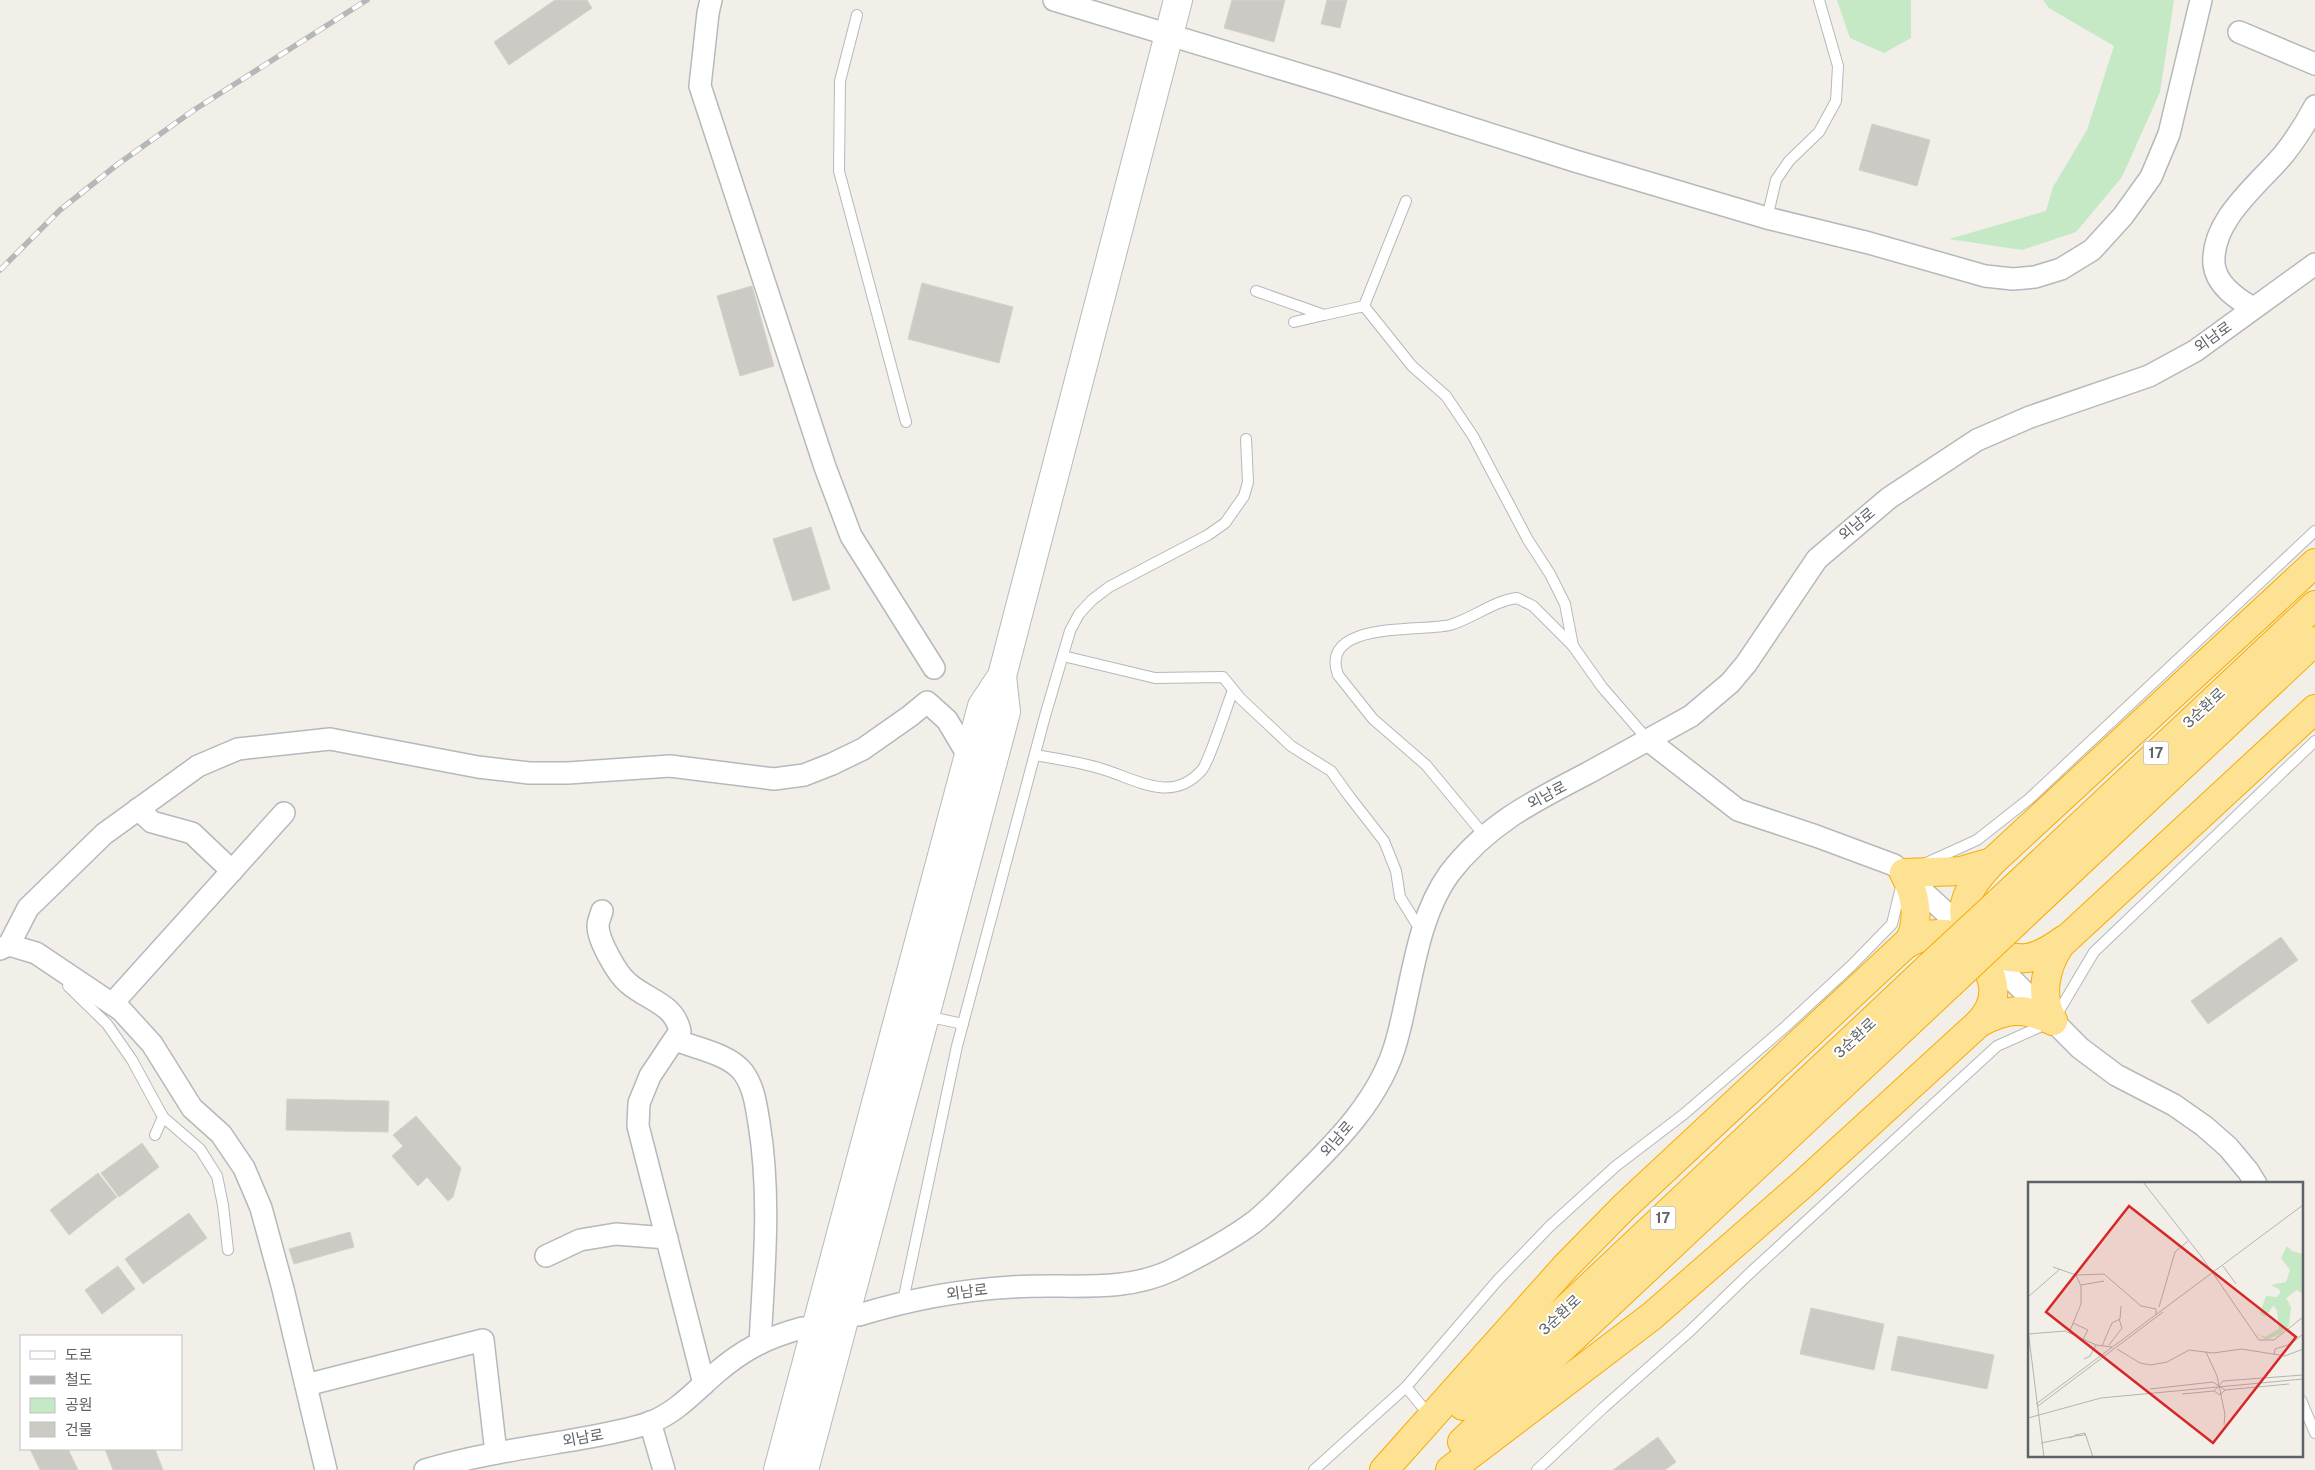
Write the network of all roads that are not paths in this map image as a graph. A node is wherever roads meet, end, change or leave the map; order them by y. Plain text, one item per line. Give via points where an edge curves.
1 (711, 0) edge
2 (1054, 0) edge
3 (1178, 0) edge
4 (1819, 0) edge
5 (2201, 0) edge
6 (857, 14) dead end
7 (2239, 32) dead end
8 (1169, 35) junction
9 (2315, 64) edge
10 (2315, 106) edge
11 (1406, 201) dead end
12 (1767, 218) junction
13 (2315, 264) edge
14 (1256, 291) dead end
15 (1364, 306) junction
16 (2253, 308) junction
17 (1324, 315) junction
18 (1294, 322) dead end
19 (906, 422) dead end
20 (1246, 439) dead end
21 (2315, 531) edge
22 (2315, 563) edge
23 (2315, 605) edge
24 (2315, 641) edge
25 (1573, 646) junction
26 (1063, 656) junction
27 (934, 668) dead end
28 (1002, 676) junction
29 (1233, 690) junction
30 (2315, 709) edge
31 (1648, 740) junction
32 (2315, 742) edge
33 (1035, 755) junction
34 (969, 757) junction
35 (138, 810) junction
36 (284, 814) dead end
37 (1484, 835) junction
38 (1992, 862) junction
39 (232, 871) junction
40 (1904, 873) junction
41 (602, 911) dead end
42 (2008, 911) junction
43 (1423, 934) junction
44 (2065, 939) junction
45 (1974, 942) junction
46 (1905, 945) junction
47 (5, 947) edge
48 (1941, 974) junction
49 (112, 1004) junction
50 (913, 1014) junction
51 (2053, 1021) junction
52 (1980, 1023) junction
53 (963, 1024) junction
54 (675, 1040) junction
55 (163, 1118) junction
56 (155, 1135) dead end
57 (2255, 1182) edge
58 (667, 1238) junction
59 (228, 1250) dead end
60 (546, 1256) dead end
61 (903, 1301) junction
62 (859, 1315) dead end
63 (802, 1328) dead end
64 (760, 1343) junction
65 (704, 1384) junction
66 (306, 1385) junction
67 (1406, 1387) junction
68 (2302, 1402) edge
69 (1425, 1410) dead end
70 (650, 1422) junction
71 (2315, 1432) edge
72 (496, 1454) junction
73 (1542, 1468) edge
74 (326, 1470) edge
75 (425, 1470) edge
76 (664, 1470) edge
77 (778, 1470) edge
78 (804, 1470) edge
79 (1314, 1470) edge
80 (1384, 1470) edge
81 (1394, 1470) edge
82 (1431, 1470) edge
83 (1450, 1470) edge

1 - 27 street via 700,86 825,467 852,536
2 - 8 street
3 - 8 street
4 - 12 lane via 1838,66 1836,101 1819,132 1788,161 1776,180
5 - 12 street via 2169,134 2152,177 2092,250 2061,269 2014,279 1985,276
6 - 19 lane via 840,81 839,171
7 - 9 street
8 - 12 street
8 - 28 street
10 - 16 street via 2284,154 2227,219 2215,244 2214,266 2222,284
11 - 15 lane
13 - 16 street, 외남로
14 - 17 lane
15 - 17 lane
15 - 25 lane via 1412,366 1446,396 1473,436 1566,604
16 - 31 street, 외남로 via 2195,351 2149,376 2030,417 1977,440 1888,498 1817,559 1730,683 1690,716
17 - 18 lane
20 - 26 lane via 1248,482 1244,496 1226,523 1208,536 1109,587 1092,600 1070,631
21 - 40 lane via 2029,799 1977,840
22 - 38 highway
23 - 42 highway, 3순환로 / 17
24 - 42 highway, 3순환로 / 17
25 - 31 lane via 1602,687
25 - 37 lane via 1533,606 1517,598 1498,602 1474,616 1448,625 1382,630 1360,636 1336,655 1338,675 1373,719 1426,765
26 - 29 lane via 1156,678 1223,677
26 - 33 lane
28 - 34 street via 982,706
28 - 50 street via 1006,712
29 - 33 lane via 1203,770 1186,783 1158,789 1102,769
29 - 43 lane via 1290,746 1331,771 1384,841 1396,871 1400,897
30 - 44 highway
31 - 37 street, 외남로 via 1533,801
31 - 40 street via 1738,810 1858,850 1894,865
32 - 51 lane via 2094,952
33 - 53 lane
34 - 35 street via 947,720 927,702 863,749 804,775 774,779 670,766 529,773 478,767 330,739 238,749 198,766
34 - 50 street
35 - 39 street via 152,822 192,833
35 - 47 street via 104,834 28,908
36 - 39 street
37 - 43 street, 외남로 via 1449,874 1434,897
38 - 40 highway via 1956,872
38 - 45 highway via 1974,883 1965,903 1965,919
39 - 49 street
40 - 45 street
40 - 46 highway via 1913,894 1916,915 1912,935
40 - 67 lane via 1892,924 1785,1027 1684,1114 1616,1166 1550,1226 1497,1281
41 - 54 street via 598,926 614,966 628,983 671,1011 680,1031
42 - 48 highway, 3순환로 / 17, bridge
43 - 61 street, 외남로 via 1396,1043 1374,1094 1315,1164 1254,1222 1172,1270 1146,1281 1013,1287
44 - 45 highway via 2042,953 2025,958 2009,956
44 - 51 highway via 2052,958 2045,983 2045,1002
45 - 46 highway via 1953,935 1935,934
45 - 51 street
45 - 52 highway via 1985,960 1993,985 1991,1006
46 - 80 highway via 1624,1207 1566,1266
47 - 49 street via 36,952
47 - 55 lane via 74,990 106,1024 132,1060
48 - 81 highway, 3순환로 / 17
48 - 82 highway, 3순환로 / 17
49 - 66 street via 152,1044 192,1108 221,1134 244,1168 261,1208
50 - 53 lane
50 - 77 street
50 - 78 street
51 - 52 highway via 2018,1010 1999,1013
51 - 57 street via 2116,1075 2174,1105 2204,1126 2228,1147
51 - 73 lane via 1997,1046 1603,1408
52 - 83 highway via 1652,1316
53 - 61 lane
54 - 58 street via 650,1076 639,1103 638,1126
54 - 64 street via 728,1060 742,1071 755,1098 763,1148 767,1224
55 - 56 lane
55 - 59 lane via 200,1149 217,1176 224,1205
58 - 60 street via 616,1234 580,1240
58 - 65 street
61 - 62 street, 외남로
63 - 64 street, 외남로 via 772,1336
64 - 65 street, 외남로
65 - 70 street, 외남로 via 677,1409
66 - 72 street via 483,1340
66 - 74 street
67 - 69 lane
67 - 79 lane
68 - 71 lane
70 - 72 street, 외남로 via 618,1432
70 - 76 street
72 - 75 street, 외남로

